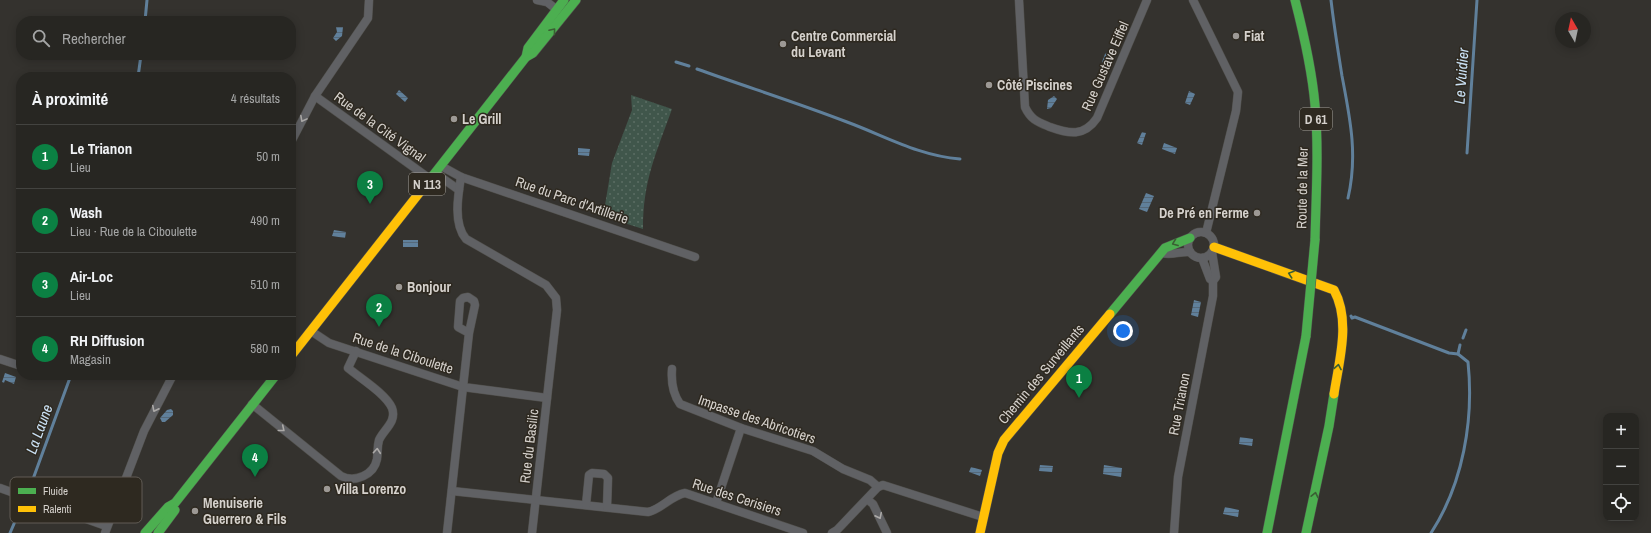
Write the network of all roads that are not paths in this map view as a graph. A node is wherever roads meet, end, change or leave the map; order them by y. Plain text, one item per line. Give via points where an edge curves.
1 (369, 0) edge
2 (537, 0) edge
3 (564, 0) edge
4 (576, 0) edge
5 (1019, 0) edge
6 (1147, 0) edge
7 (1193, 0) edge
8 (1295, 0) edge
9 (556, 9) junction
10 (526, 57) junction
11 (315, 96) junction
12 (296, 132) edge
13 (435, 173) junction
14 (461, 177) junction
15 (459, 190) junction
16 (1206, 233) junction
17 (1190, 238) junction
18 (1213, 249) junction
19 (1190, 252) junction
20 (1162, 253) junction
21 (695, 257) dead end
22 (1202, 258) junction
23 (1213, 281) junction
24 (311, 331) junction
25 (469, 333) dead end
26 (296, 350) edge
27 (356, 351) junction
28 (0, 359) edge
29 (16, 364) edge
30 (672, 370) dead end
31 (170, 380) edge
32 (272, 380) edge
33 (463, 387) junction
34 (547, 398) junction
35 (252, 404) junction
36 (740, 428) junction
37 (126, 477) edge
38 (878, 487) junction
39 (0, 488) edge
40 (452, 491) junction
41 (10, 492) edge
42 (536, 500) junction
43 (868, 500) junction
44 (175, 503) junction
45 (716, 503) junction
46 (586, 505) junction
47 (607, 507) junction
48 (983, 517) junction
49 (154, 522) junction
50 (88, 523) edge
51 (106, 530) edge
52 (145, 533) edge
53 (158, 533) edge
54 (447, 533) edge
55 (532, 533) edge
56 (803, 533) edge
57 (832, 533) edge
58 (887, 533) edge
59 (980, 533) edge
60 (1174, 533) edge
61 (1268, 533) edge
62 (1306, 533) edge

1 - 11 street via 368,18
2 - 9 street via 546,2
3 - 9 main road, N 113
10 -> 4 main road, N 113 via 533,53
5 - 6 street, Rue Gustave Eiffel via 1025,107 1035,121 1065,133 1082,131 1091,126 1097,118
7 - 16 street via 1238,92 1236,111
8 - 61 main road, Route de la Mer / D 61, bridge via 1316,119 1315,240 1306,336
9 - 10 main road, N 113 via 528,48
10 - 13 main road, N 113
11 -> 12 street
11 - 13 street, Rue de la Cité Vignal
13 - 14 street, Rue du Parc d'Artillerie
13 - 15 street
13 - 24 main road, N 113
14 - 15 street
14 - 21 street, Rue du Parc d'Artillerie
15 - 34 street via 458,224 466,239 546,285 556,298 557,310
16 - 17 street via 1197,233
16 - 18 street via 1212,238
17 - 19 street
17 -> 20 main road, Chemin des Surveillants via 1168,246
18 - 22 street
18 - 23 street, Rue Trianon via 1216,277
62 -> 18 main road via 1329,426 1342,348 1343,319 1340,301 1334,290
19 - 20 street via 1168,255
19 - 22 street
20 - 48 main road, Chemin des Surveillants via 1004,440 998,453
22 - 23 street, Rue Trianon
23 - 60 street, Rue Trianon via 1213,296 1178,477
24 - 26 main road, N 113
24 - 27 street, Rue de la Ciboulette via 329,343
25 - 33 street
27 - 33 street, Rue de la Ciboulette
35 -> 27 street via 341,476 354,480 365,476 373,469 380,438 390,426 393,416 387,399 348,368
28 - 29 street
30 - 36 street, Impasse des Abricotiers via 675,397 680,404
31 -> 37 street via 144,431
32 - 35 main road
33 - 34 street, Rue du Basilic
33 - 40 street, Rue de la Ciboulette
34 - 42 street, Rue du Basilic
35 - 44 main road
36 - 38 street, Impasse des Abricotiers via 812,451 843,469 870,480
36 - 45 street
38 - 43 street
38 - 48 street via 887,486
39 - 41 street
40 - 42 street, Rue des Cerisiers
40 - 54 street, Rue de la Ciboulette
42 - 46 street, Rue des Cerisiers
42 - 55 street, Rue du Basilic
43 - 57 street
43 -> 58 street via 873,504
44 - 49 main road
44 - 53 main road via 176,508
45 - 47 street, Rue des Cerisiers via 684,493 676,494 656,510 648,512
45 - 56 street, Rue des Cerisiers
46 - 47 street, Rue des Cerisiers
46 - 47 street via 589,475 604,474 608,478
48 - 59 main road, Chemin des Surveillants
49 - 52 main road
49 - 53 main road
50 - 51 street

